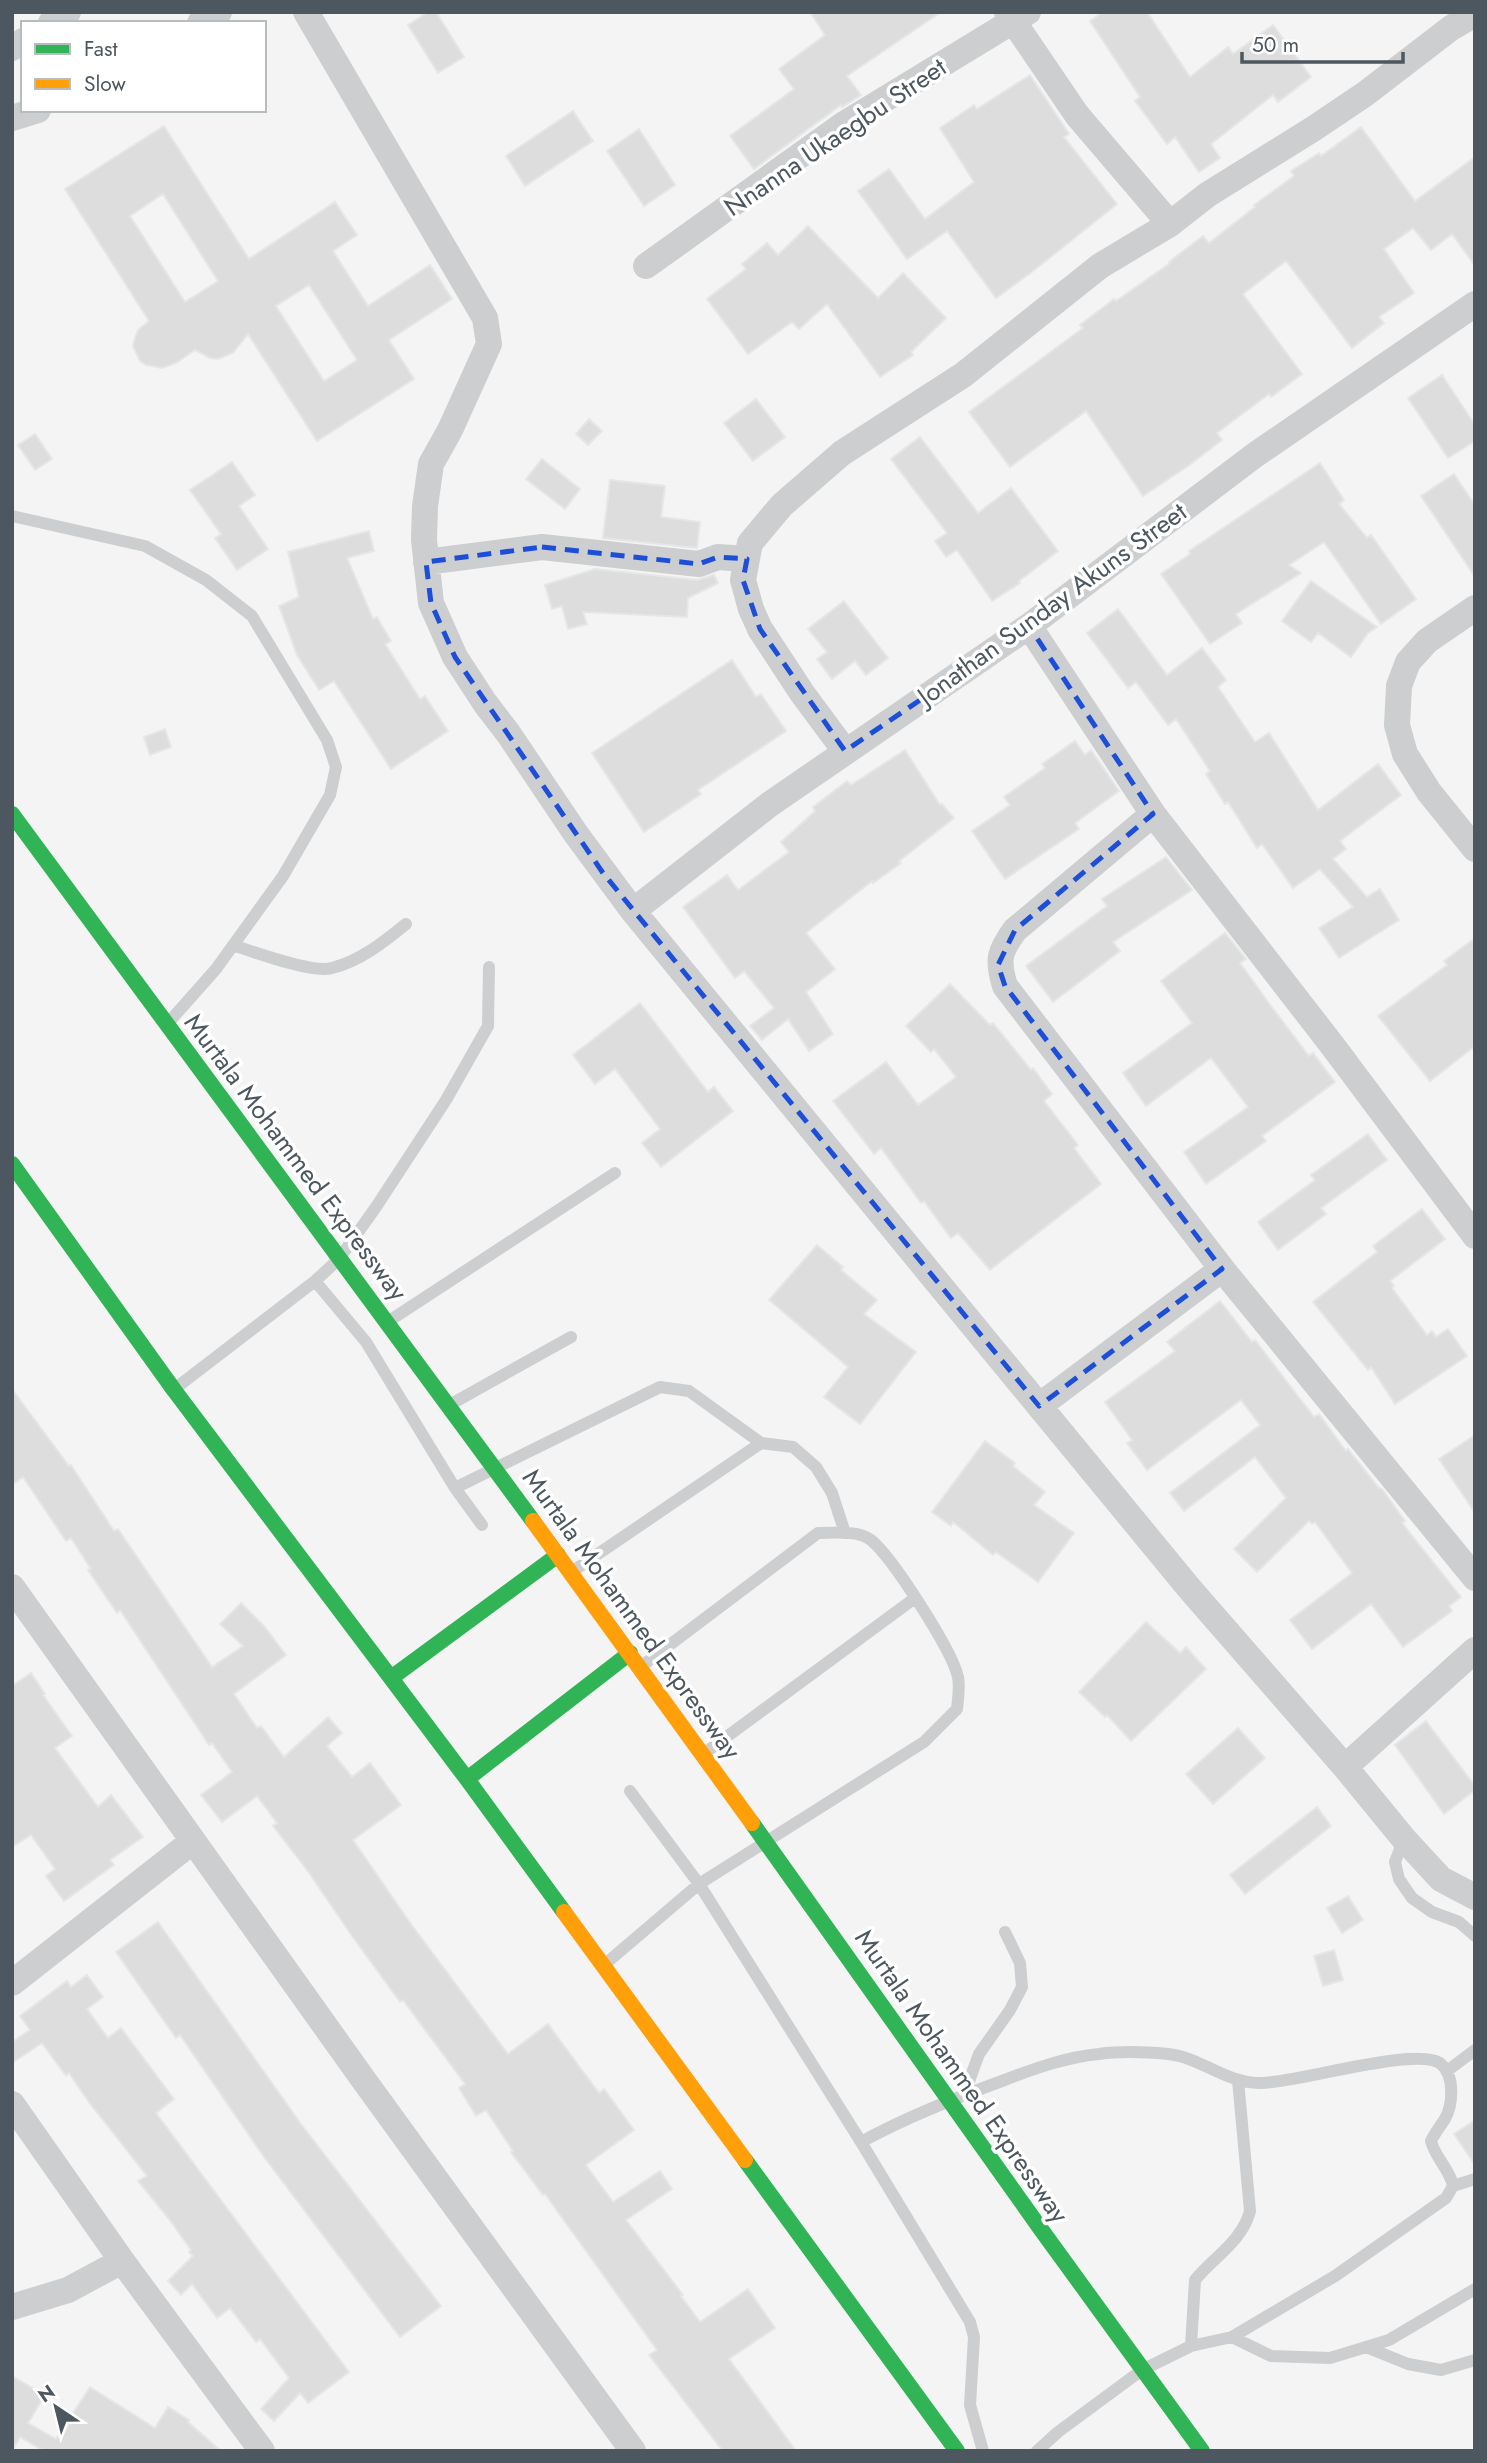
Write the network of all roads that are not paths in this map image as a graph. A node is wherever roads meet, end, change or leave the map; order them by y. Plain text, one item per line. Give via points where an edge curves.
1 (219, 12) edge
2 (306, 12) edge
3 (1475, 14) edge
4 (1016, 16) edge
5 (203, 21) edge
6 (32, 112) edge
7 (12, 118) edge
8 (1170, 224) junction
9 (646, 266) dead end
10 (1475, 304) edge
11 (12, 516) edge
12 (747, 559) junction
13 (426, 562) junction
14 (1475, 608) edge
15 (1029, 626) junction
16 (845, 751) junction
17 (12, 814) edge
18 (1153, 814) junction
19 (1475, 849) edge
20 (633, 911) junction
21 (406, 925) dead end
22 (233, 945) junction
23 (489, 967) dead end
24 (167, 1025) junction
25 (12, 1164) edge
26 (615, 1172) dead end
27 (1475, 1236) edge
28 (339, 1259) junction
29 (1222, 1269) junction
30 (315, 1281) junction
31 (389, 1321) junction
32 (570, 1337) dead end
33 (174, 1390) junction
34 (449, 1405) junction
35 (1040, 1406) junction
36 (761, 1443) junction
37 (495, 1467) junction
38 (455, 1488) junction
39 (482, 1525) dead end
40 (845, 1533) junction
41 (558, 1555) junction
42 (571, 1572) junction
43 (1475, 1578) edge
44 (12, 1587) edge
45 (915, 1598) junction
46 (1475, 1650) edge
47 (630, 1653) junction
48 (640, 1667) junction
49 (391, 1678) junction
50 (703, 1754) junction
51 (1345, 1767) junction
52 (467, 1779) junction
53 (630, 1791) dead end
54 (1405, 1839) junction
55 (194, 1841) junction
56 (767, 1842) junction
57 (699, 1884) junction
58 (1475, 1897) edge
59 (1004, 1932) dead end
60 (1475, 1936) edge
61 (603, 1966) junction
62 (12, 1983) edge
63 (1475, 2050) edge
64 (1447, 2071) junction
65 (1238, 2080) junction
66 (956, 2098) junction
67 (12, 2104) edge
68 (861, 2142) junction
69 (1475, 2179) edge
70 (1453, 2186) junction
71 (122, 2261) junction
72 (1475, 2289) edge
73 (12, 2306) edge
74 (1232, 2337) junction
75 (1191, 2346) junction
76 (1366, 2347) junction
77 (1475, 2360) edge
78 (1142, 2370) junction
79 (1050, 2440) junction
80 (262, 2451) edge
81 (633, 2451) edge
82 (957, 2451) edge
83 (983, 2451) edge
84 (1037, 2451) edge
85 (1060, 2451) edge
86 (1202, 2451) edge

1 - 5 street
2 - 13 street via 485,318 489,344 431,464 425,506
3 - 8 street
4 - 8 street via 1077,115
4 - 9 street, Nnanna Ukaegbu Street via 845,124
6 - 7 street
8 - 12 street via 1100,266 963,375 842,453 782,505 750,543
10 - 15 street, Jonathan Sunday Akuns Street via 1255,455
11 - 22 lane via 145,546 206,580 252,616 327,740 336,767 330,795 283,876
12 - 13 street via 718,557 699,564 542,548
12 - 16 street via 743,580 760,629
13 - 20 street via 431,603 455,657
14 - 19 street via 1427,642 1408,662 1399,686 1397,725 1405,754
15 - 16 street, Jonathan Sunday Akuns Street
15 - 18 street
16 - 20 street, Jonathan Sunday Akuns Street
17 - 24 main road, Murtala Mohammed Expressway
18 - 27 street
18 - 29 street via 1015,930 1003,946 998,965 1006,986
20 - 35 street
21 - 22 lane via 371,951 330,969 282,962
22 - 24 lane
23 - 28 lane via 488,1026 483,1036 446,1100
24 - 28 main road, Murtala Mohammed Expressway
25 - 33 main road
26 - 31 lane
28 - 30 lane
28 - 31 main road, Murtala Mohammed Expressway
29 - 35 street
29 - 43 street
30 - 33 lane
30 - 38 lane via 366,1342
31 - 34 main road, Murtala Mohammed Expressway
32 - 34 lane
33 - 49 main road
34 - 37 main road, Murtala Mohammed Expressway
35 - 51 street via 1189,1588
36 - 37 lane via 689,1391 660,1387
36 - 40 lane via 793,1447 816,1467 832,1493
36 - 42 lane
37 - 38 lane
37 - 41 main road, Murtala Mohammed Expressway
38 - 39 lane
40 - 45 lane via 870,1539
40 - 48 lane via 818,1533
41 - 42 main road, Murtala Mohammed Expressway
41 - 49 main road
42 - 47 main road, Murtala Mohammed Expressway
44 - 55 street
45 - 50 lane
45 - 56 lane via 949,1653 958,1678 957,1709 924,1742
46 - 51 street
47 - 48 main road, Murtala Mohammed Expressway
47 - 52 main road
48 - 50 main road, Murtala Mohammed Expressway
49 - 52 main road
50 - 56 main road, Murtala Mohammed Expressway
51 - 54 street
52 - 61 main road
53 - 57 lane
54 - 58 street via 1441,1879
54 - 60 lane via 1395,1861 1399,1879 1412,1898 1459,1922
55 - 62 street
55 - 81 street
56 - 57 lane
56 - 66 main road, Murtala Mohammed Expressway
57 - 61 lane
57 - 68 lane
59 - 66 lane via 1020,1964 1022,1987
61 - 82 main road
63 - 64 lane
64 - 65 lane via 1430,2058 1260,2083
64 - 70 lane via 1452,2090 1446,2116 1431,2141
65 - 66 lane via 1171,2054 1100,2053 1047,2065
65 - 75 lane via 1250,2211 1241,2233 1195,2280
66 - 68 lane
66 - 78 main road, Murtala Mohammed Expressway
67 - 71 street
68 - 83 lane via 970,2322 974,2337 970,2404
69 - 70 lane
70 - 74 lane via 1446,2198 1400,2232
71 - 73 street via 68,2290
71 - 80 street
72 - 76 lane via 1389,2340
74 - 75 lane
74 - 76 lane via 1271,2356 1330,2357
75 - 78 lane
76 - 77 lane via 1408,2364 1441,2370
78 - 79 lane
78 - 86 main road, Murtala Mohammed Expressway
79 - 84 lane
79 - 85 lane

